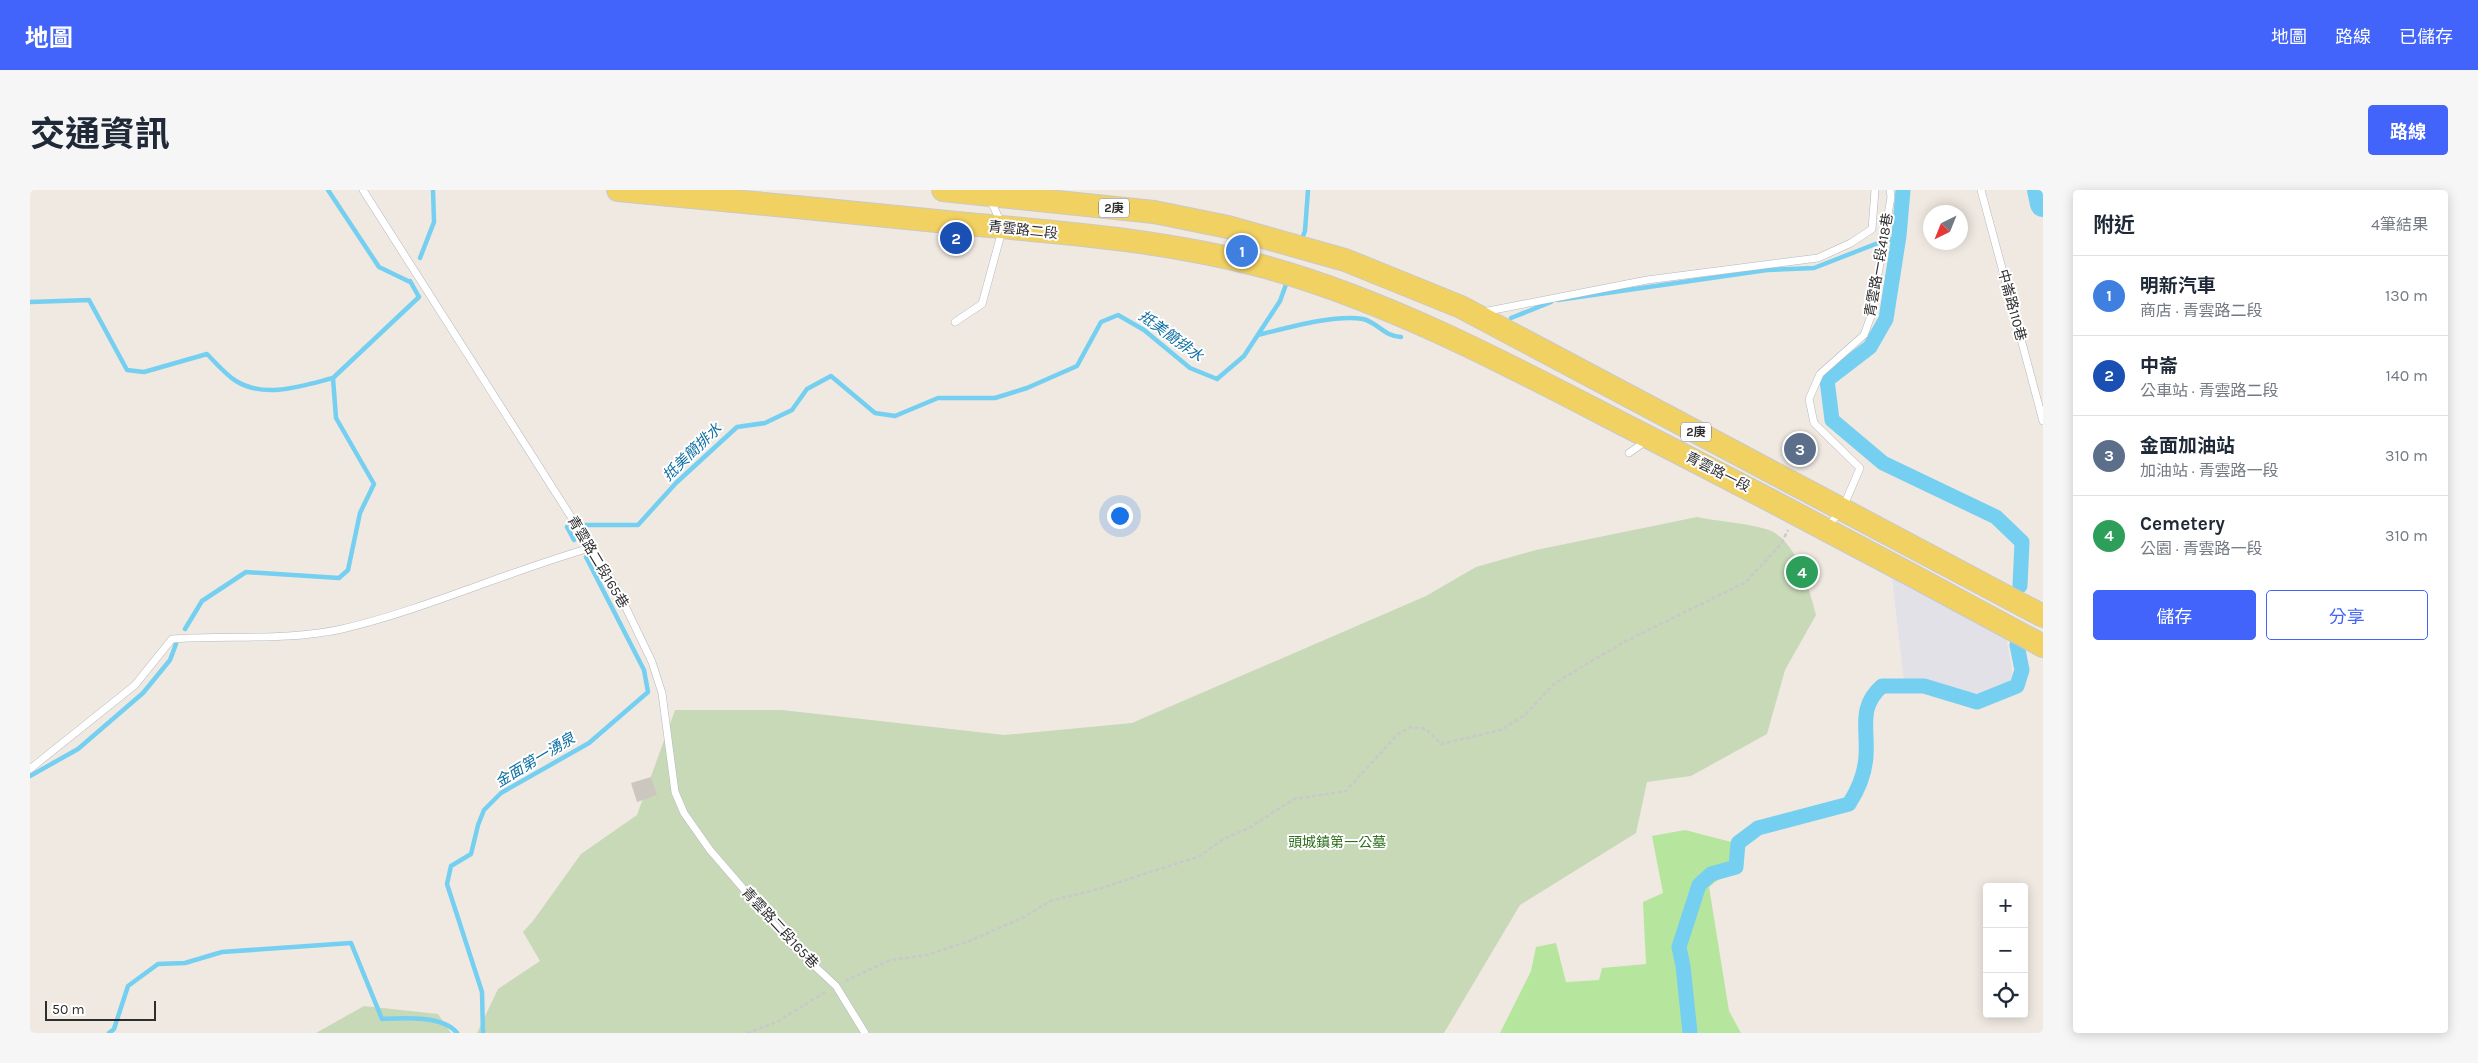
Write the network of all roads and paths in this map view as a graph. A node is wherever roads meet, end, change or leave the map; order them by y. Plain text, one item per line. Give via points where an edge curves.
1 (363, 190) edge
2 (618, 190) edge
3 (943, 190) edge
4 (1875, 190) edge
5 (1890, 190) edge
6 (1981, 190) edge
7 (988, 194) junction
8 (1003, 227) junction
9 (1332, 289) joint
10 (1474, 314) junction
11 (955, 322) dead end
12 (2043, 421) edge
13 (1650, 438) junction
14 (1629, 453) dead end
15 (1842, 510) junction
16 (1796, 512) junction
17 (1826, 528) junction
18 (590, 548) junction
19 (2043, 616) edge
20 (2043, 646) edge
21 (30, 769) edge
22 (836, 986) junction
23 (747, 1033) edge
24 (865, 1033) edge

1 - 18 lane, 青雲路二段165巷
2 - 8 main road, 青雲路二段 / 2庚
3 - 7 main road, 2庚
4 - 10 lane via 1872,229 1818,258 1646,280
5 - 15 lane, 青雲路一段418巷 via 1884,244 1871,316 1864,335 1820,374 1809,399 1814,423 1860,468
6 - 12 lane, 中崙路110巷
7 - 8 lane
7 - 10 main road, 青雲路一段 / 2庚 via 1154,212 1228,227 1345,260
8 - 9 main road, 青雲路二段 / 2庚 via 1162,245 1221,256
8 - 11 lane via 982,304
9 - 13 main road, 青雲路一段 / 2庚 via 1464,342
10 - 15 main road, 青雲路一段 / 2庚
13 - 14 lane
13 - 16 main road, 青雲路一段 / 2庚
15 - 17 lane, 青雲路一段418巷
15 - 19 main road, 青雲路一段 / 2庚
16 - 17 main road, 青雲路一段 / 2庚
16 - 22 path via 1781,544 1746,582 1624,642 1580,668 1554,684 1525,715 1501,730 1441,744 1426,729 1410,727 1398,734 1346,791 1294,799 1249,828 1223,839 1200,856 1050,901 1024,917 967,942 927,955 890,960
17 - 20 main road, 青雲路一段 / 2庚
18 - 21 lane via 509,573 422,607 340,629 238,638 172,639 135,686
18 - 22 lane, 青雲路二段165巷 via 617,589 652,662 662,693 674,792 684,814 710,850 791,944
22 - 23 path via 777,1022
22 - 24 lane, 青雲路二段165巷

